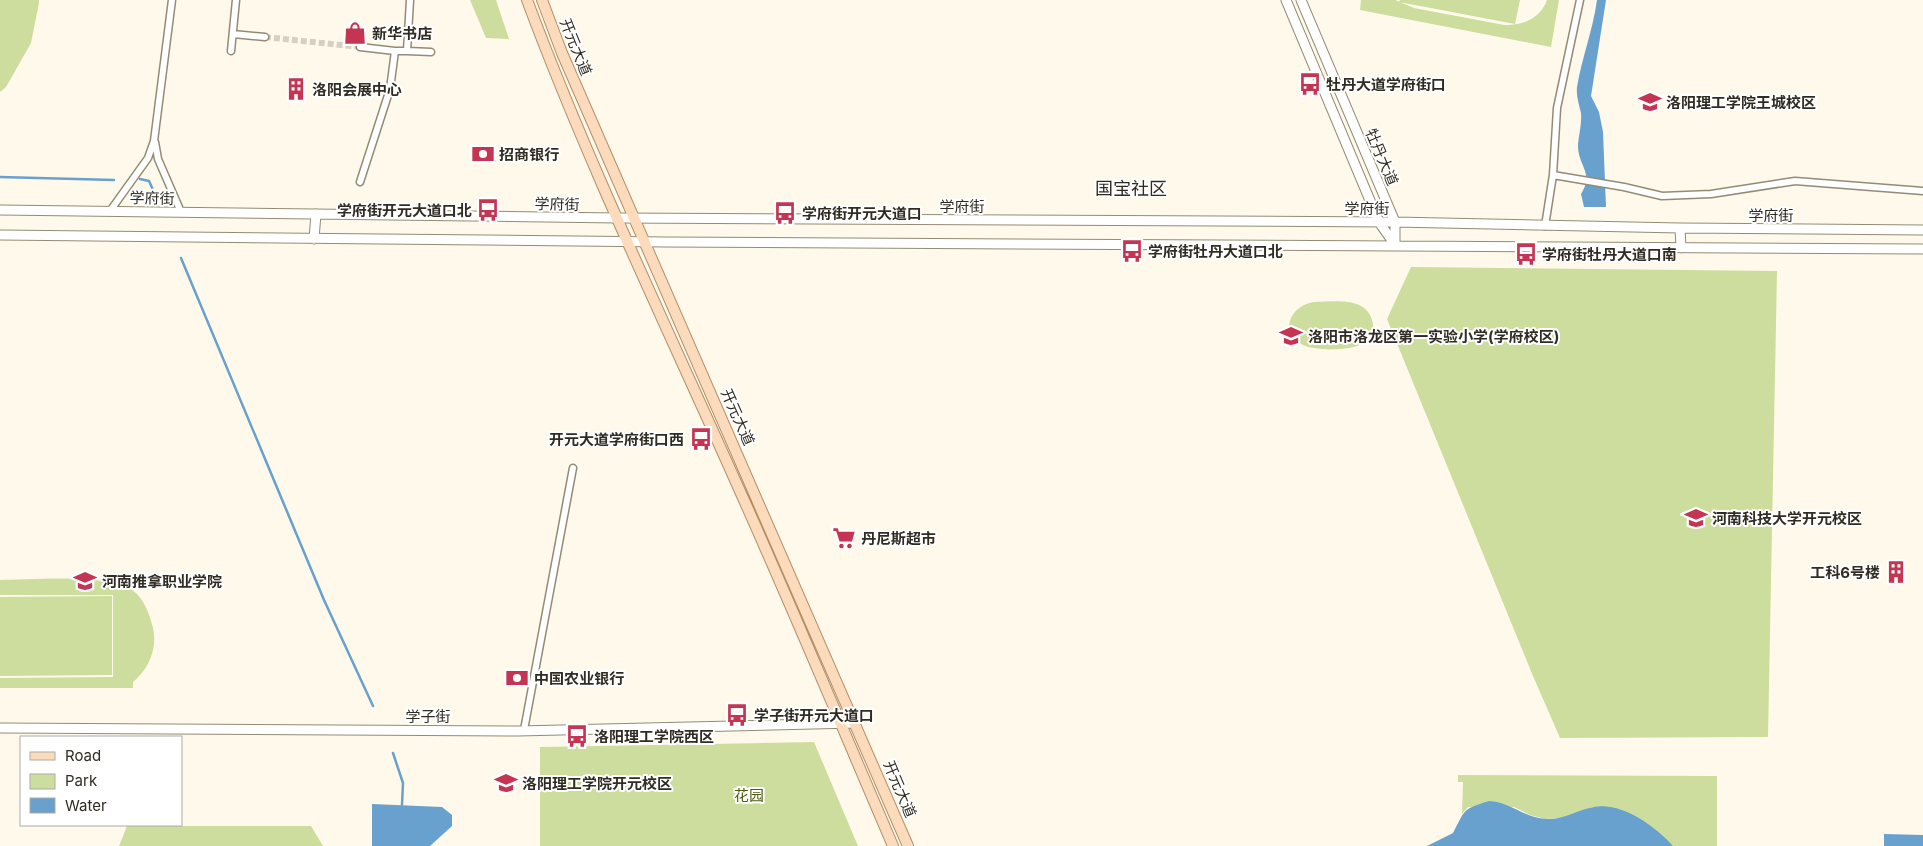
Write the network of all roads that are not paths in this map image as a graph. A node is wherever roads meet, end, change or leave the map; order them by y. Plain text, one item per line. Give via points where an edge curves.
1 (172, 0) edge
2 (236, 0) edge
3 (410, 0) edge
4 (527, 0) edge
5 (542, 0) edge
6 (1286, 0) edge
7 (1300, 0) edge
8 (1580, 0) edge
9 (233, 34) junction
10 (265, 37) tunnel mouth
11 (360, 47) tunnel mouth
12 (231, 51) dead end
13 (395, 51) junction
14 (407, 52) junction
15 (431, 52) dead end
16 (154, 141) junction
17 (1553, 175) junction
18 (360, 182) dead end
19 (1923, 191) edge
20 (0, 210) edge
21 (110, 211) junction
22 (181, 212) junction
23 (316, 214) junction
24 (618, 218) junction
25 (634, 218) junction
26 (1379, 222) junction
27 (1395, 222) junction
28 (1546, 226) junction
29 (1680, 228) junction
30 (1923, 230) edge
31 (0, 235) edge
32 (314, 239) junction
33 (627, 241) junction
34 (644, 242) junction
35 (1395, 246) junction
36 (1681, 248) junction
37 (1923, 249) edge
38 (573, 468) dead end
39 (854, 722) junction
40 (840, 723) junction
41 (0, 726) edge
42 (523, 729) junction
43 (893, 846) edge
44 (908, 846) edge

1 - 16 street
2 - 9 street
3 - 14 street
4 - 24 main road, 开元大道
5 - 25 main road, 开元大道
6 - 26 main road, 牡丹大道
7 - 27 main road, 牡丹大道
8 - 17 street via 1557,108
9 - 10 street
9 - 12 street
11 - 13 street
13 - 14 street
13 - 18 street via 390,89
14 - 15 street
16 - 21 street via 148,158
16 - 22 street via 158,159
17 - 19 street via 1662,196 1711,194 1795,181
17 - 28 street
20 - 21 main road, 学府街
21 - 22 main road, 学府街
22 - 23 main road, 学府街
23 - 24 main road, 学府街
23 - 32 main road
24 - 25 main road, 学府街
24 - 33 main road, 开元大道
25 - 26 main road, 学府街
25 - 34 main road, 开元大道
26 - 27 main road, 学府街
26 - 35 main road, 牡丹大道
27 - 28 main road, 学府街
27 - 35 main road, 牡丹大道
28 - 29 main road, 学府街
29 - 30 main road, 学府街
29 - 36 main road
31 - 32 main road
32 - 33 main road
33 - 34 main road
33 - 40 main road, 开元大道 via 740,490
34 - 35 main road
34 - 39 main road, 开元大道
35 - 36 main road
36 - 37 main road
38 - 42 street
39 - 40 main road, 学子街
39 - 44 main road, 开元大道
40 - 42 main road, 学子街
40 - 43 main road, 开元大道
41 - 42 main road, 学子街

